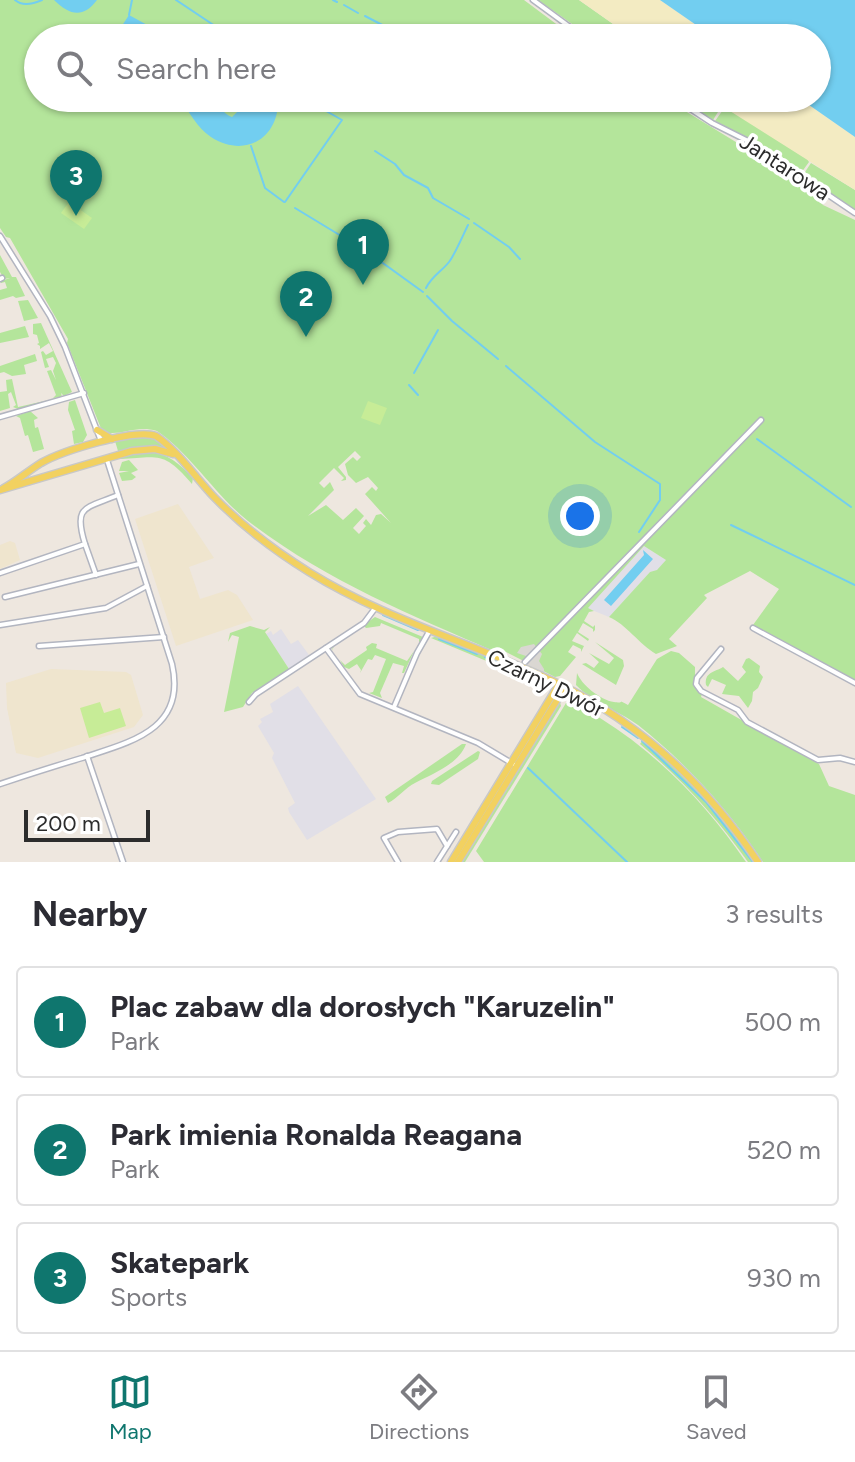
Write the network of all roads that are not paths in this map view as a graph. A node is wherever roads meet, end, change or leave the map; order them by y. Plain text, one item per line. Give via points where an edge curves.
1 (533, 0) edge
2 (566, 24) edge
3 (698, 112) edge
4 (855, 213) edge
5 (0, 236) edge
6 (84, 393) junction
7 (0, 417) edge
8 (761, 420) dead end
9 (97, 430) junction
10 (112, 439) junction
11 (101, 442) junction
12 (173, 454) junction
13 (106, 457) junction
14 (46, 461) junction
15 (49, 475) junction
16 (2, 489) edge
17 (118, 495) junction
18 (85, 544) junction
19 (140, 564) junction
20 (0, 573) edge
21 (96, 575) junction
22 (147, 586) junction
23 (5, 597) dead end
24 (376, 607) junction
25 (0, 625) edge
26 (753, 628) dead end
27 (430, 630) junction
28 (164, 637) junction
29 (39, 646) dead end
30 (326, 648) junction
31 (721, 649) dead end
32 (525, 662) dead end
33 (855, 683) edge
34 (562, 686) junction
35 (576, 693) junction
36 (558, 699) junction
37 (249, 702) dead end
38 (394, 708) junction
39 (87, 756) junction
40 (855, 762) edge
41 (514, 765) junction
42 (0, 784) edge
43 (456, 832) dead end
44 (447, 846) junction
45 (122, 862) edge
46 (398, 862) edge
47 (437, 862) edge
48 (451, 862) edge
49 (458, 862) edge
50 (758, 862) edge

1 - 2 street
3 - 4 street, Jantarowa
5 - 6 street via 50,316
6 - 7 street
6 - 9 street
8 - 32 street
9 - 10 main road
9 - 11 street
10 - 11 main road, Czarny Dwór
10 - 12 main road, Czarny Dwór via 149,433
11 - 14 main road, Czarny Dwór
12 - 13 main road via 146,449
12 - 24 main road, Czarny Dwór via 263,541
13 - 15 main road
13 - 17 street
14 - 15 main road
14 - 16 main road, Czarny Dwór
15 - 16 main road
17 - 18 street via 80,514
17 - 19 street
18 - 20 street
18 - 21 street
19 - 21 street
19 - 22 street
21 - 23 street
22 - 25 street via 106,608
22 - 28 street
24 - 27 main road, Czarny Dwór
24 - 30 street via 364,623
26 - 33 street
27 - 34 main road, Czarny Dwór
27 - 38 street
28 - 29 street
28 - 39 street via 174,675 170,706 138,739
30 - 37 street
30 - 38 street via 357,691
31 - 40 street via 697,678 701,691 816,758
34 - 35 main road, Czarny Dwór
34 - 36 main road
34 - 41 main road
35 - 36 main road
35 - 50 main road, Czarny Dwór via 625,723 681,768
36 - 41 main road
38 - 41 street via 478,743
39 - 42 street
39 - 45 street
41 - 48 main road
41 - 49 main road
43 - 44 street
44 - 46 street via 437,829 396,832 384,838
44 - 47 street

